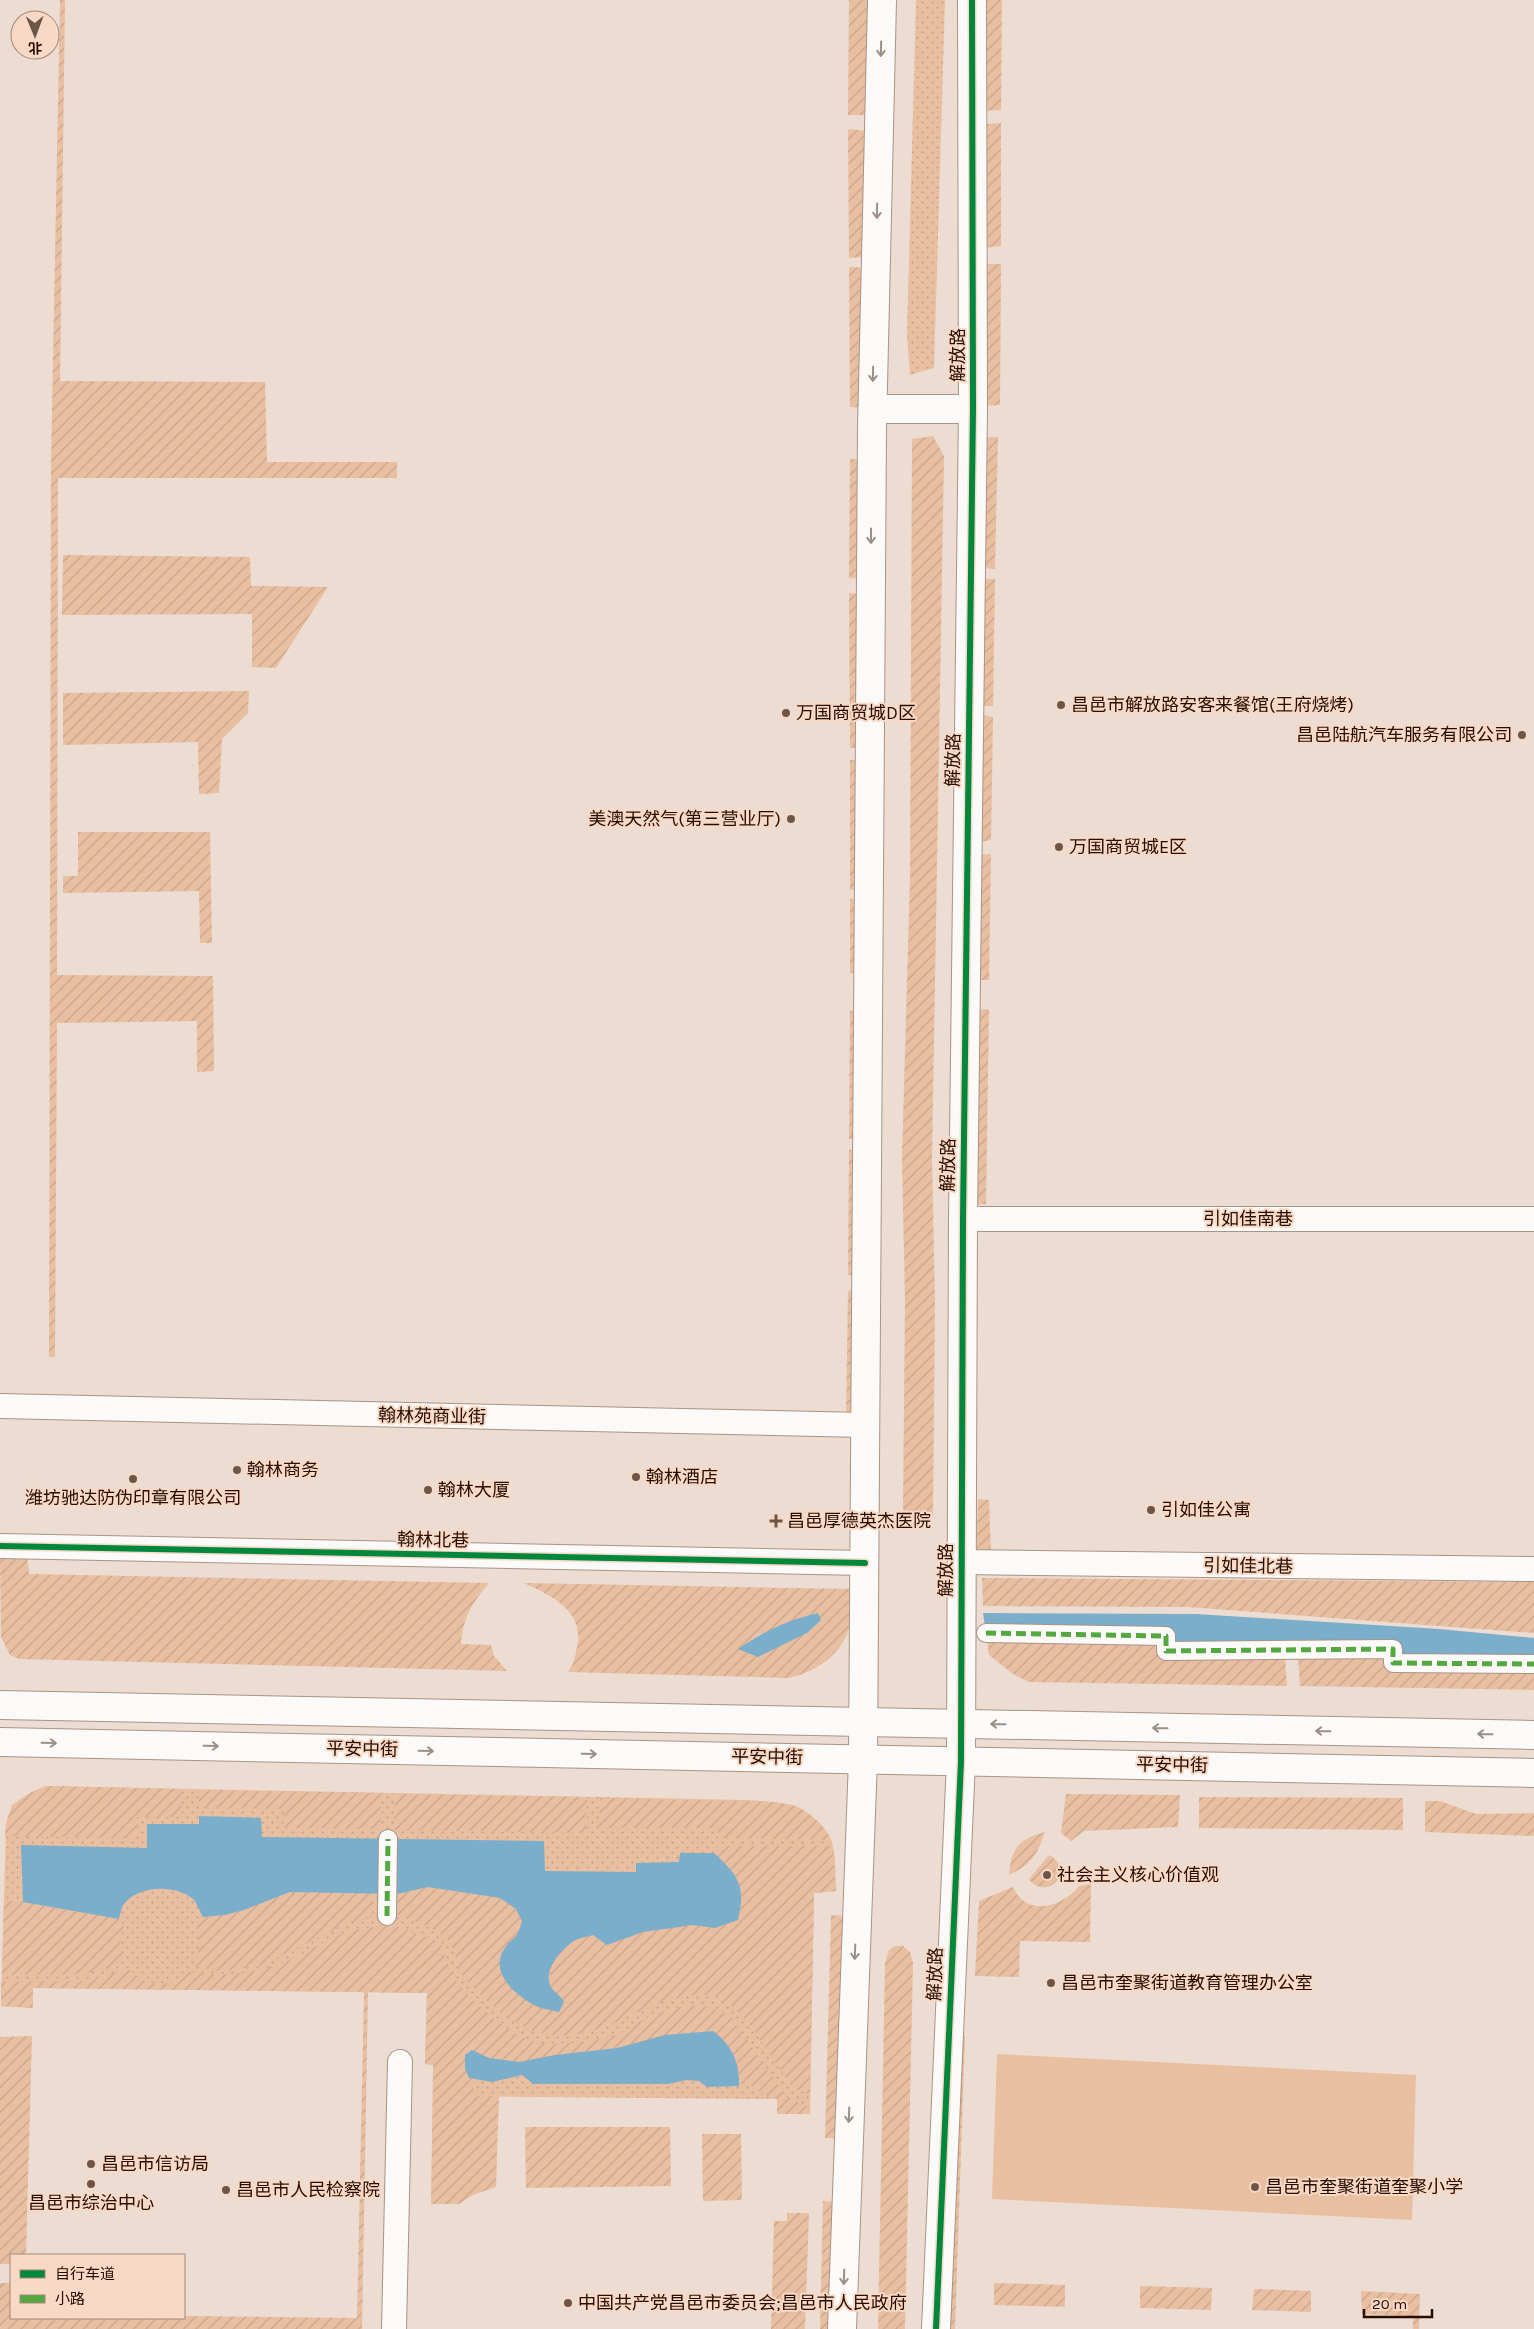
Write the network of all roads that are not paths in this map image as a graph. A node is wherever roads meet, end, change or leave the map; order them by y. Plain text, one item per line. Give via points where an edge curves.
1 (882, 0) edge
2 (972, 0) edge
3 (872, 409) junction
4 (973, 409) junction
5 (962, 1219) junction
6 (1534, 1219) edge
7 (0, 1406) edge
8 (864, 1425) junction
9 (0, 1546) edge
10 (962, 1562) junction
11 (865, 1563) junction
12 (1534, 1570) edge
13 (986, 1633) dead end
14 (1534, 1664) edge
15 (0, 1705) edge
16 (862, 1722) junction
17 (960, 1724) junction
18 (1534, 1735) edge
19 (0, 1742) edge
20 (863, 1759) junction
21 (961, 1761) junction
22 (1534, 1773) edge
23 (388, 1839) dead end
24 (387, 1916) dead end
25 (400, 2062) dead end
26 (394, 2329) edge
27 (842, 2329) edge
28 (936, 2329) edge

1 -> 3 street
2 - 4 street, 解放路
3 - 4 street
3 -> 8 street
4 - 5 street, 解放路
5 - 6 street, 引如佳南巷
5 - 10 street, 解放路
7 - 8 street, 翰林苑商业街
8 - 11 street
9 - 11 street, 翰林北巷
10 - 12 street, 引如佳北巷
10 - 17 street, 解放路
11 - 16 street
13 - 14 street via 1166,1636 1166,1651 1393,1649 1393,1662
15 - 16 street, 平安中街
16 - 17 street, 平安中街
16 - 20 street
18 -> 17 street, 平安中街
17 - 21 street, 解放路
19 -> 20 street, 平安中街
20 - 21 street, 平安中街
20 -> 27 street
21 - 22 street, 平安中街
21 - 28 street, 解放路
23 - 24 street
25 - 26 street

